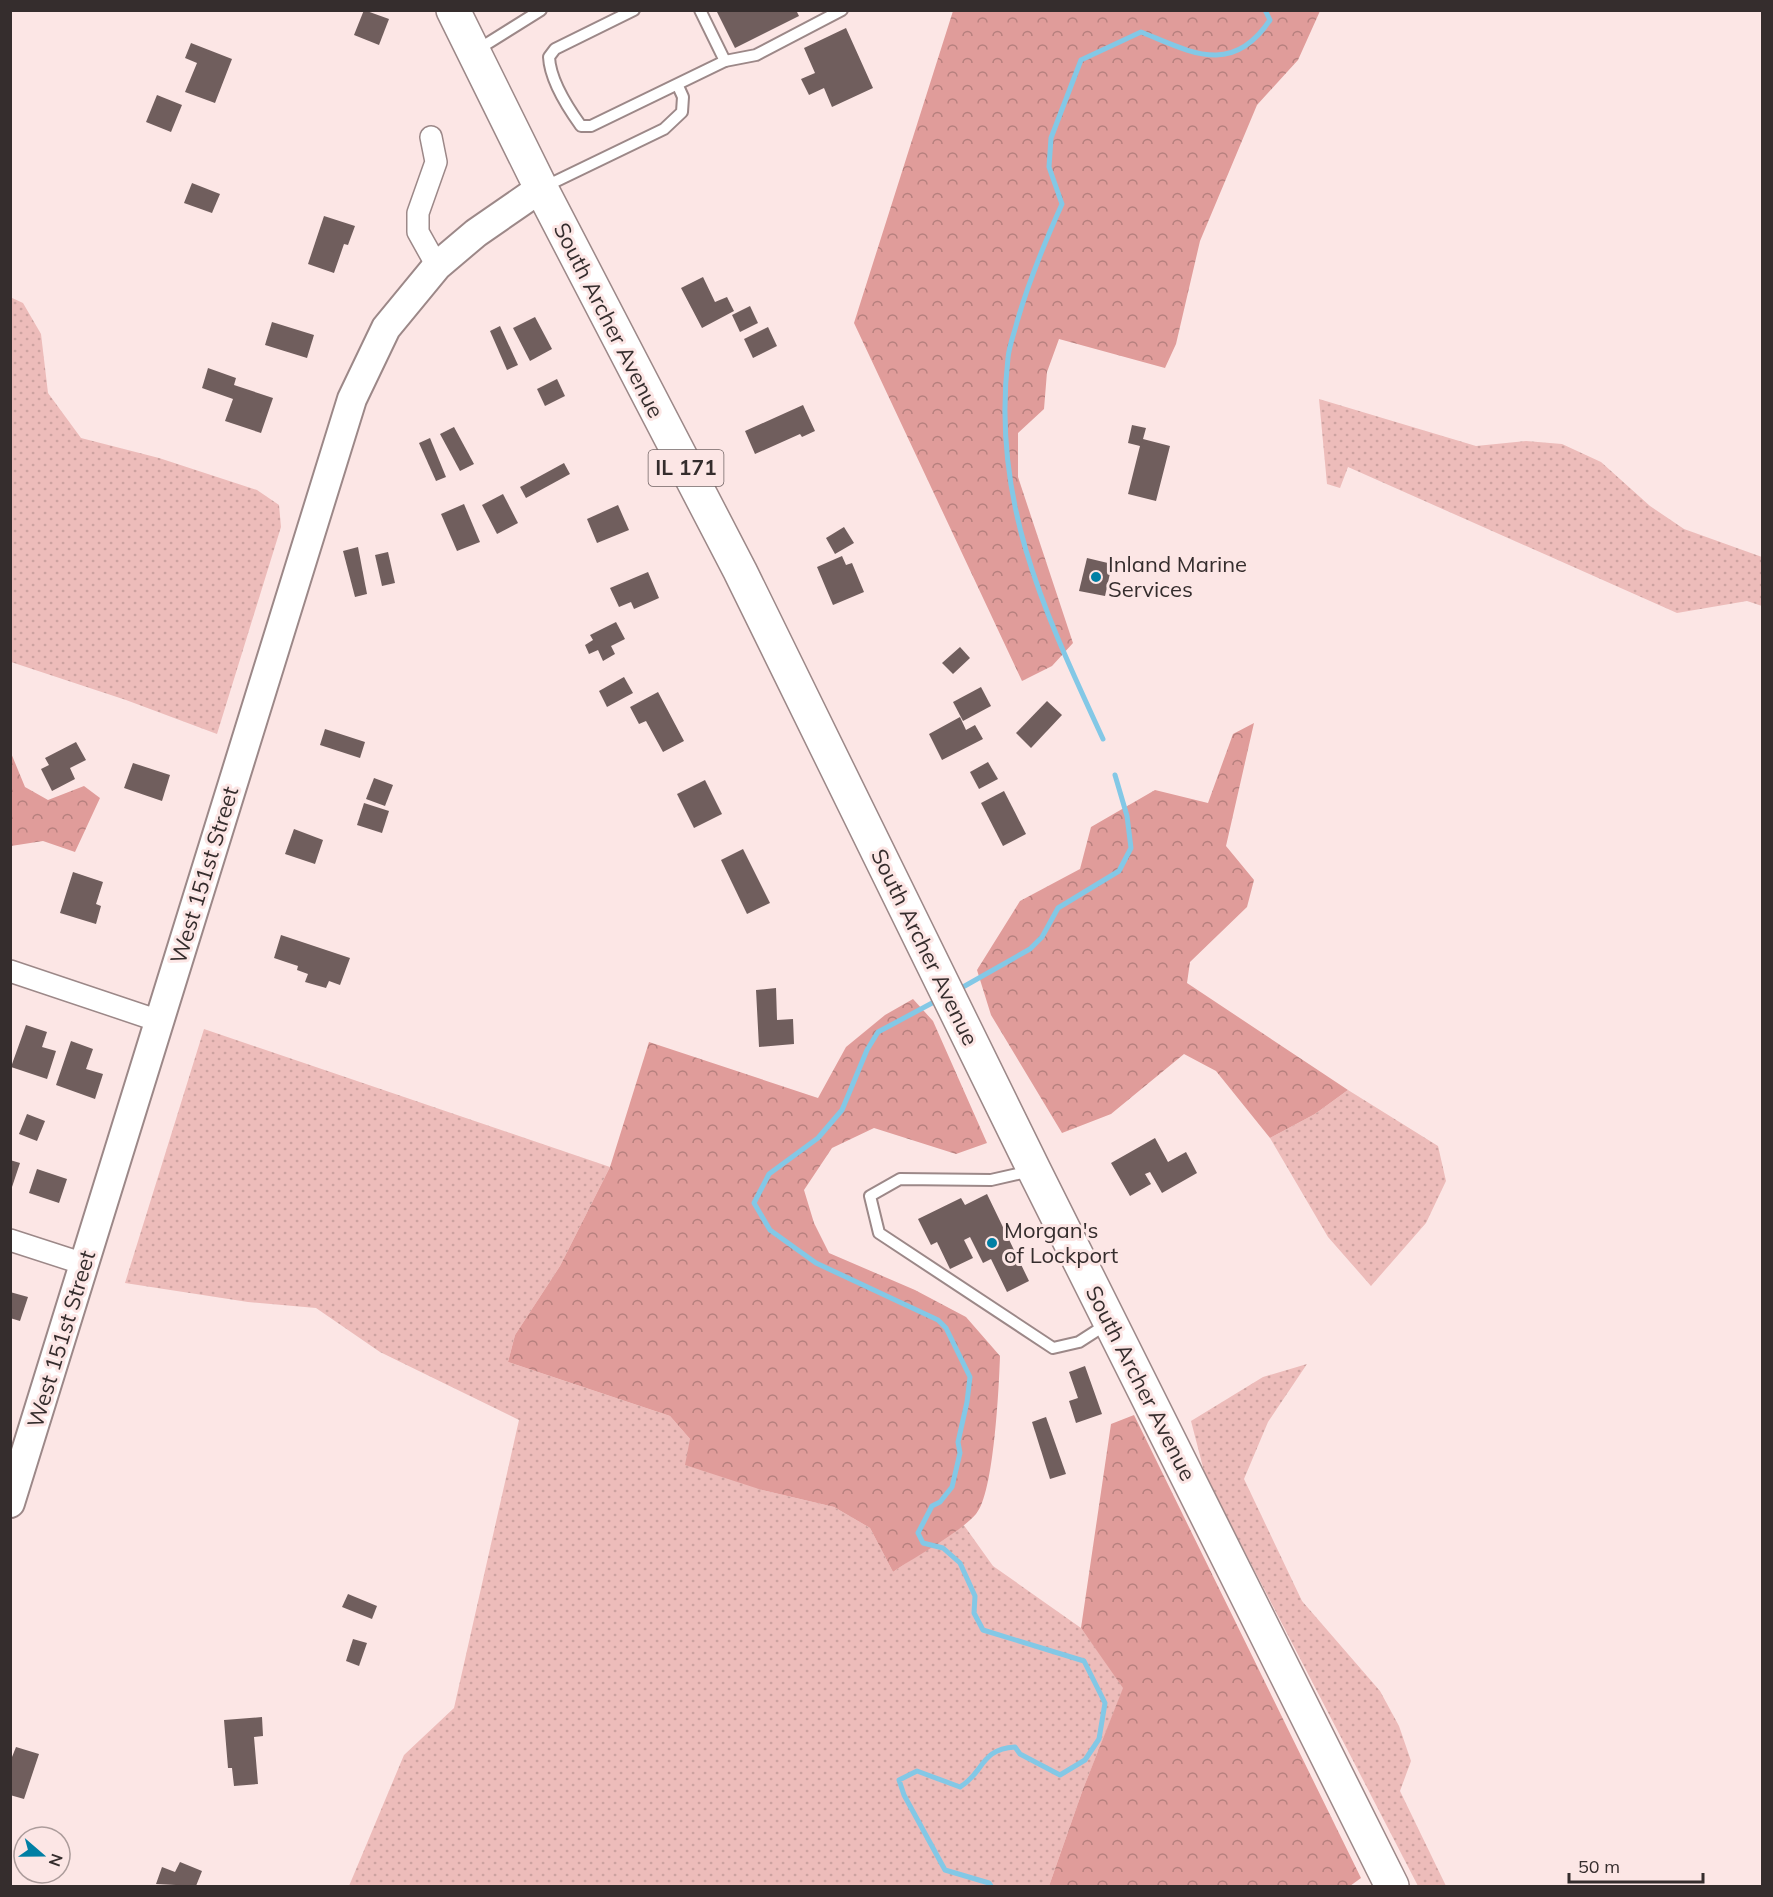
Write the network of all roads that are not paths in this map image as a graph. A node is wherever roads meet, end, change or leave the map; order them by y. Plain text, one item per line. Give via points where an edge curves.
1 (453, 10) edge
2 (541, 10) edge
3 (634, 10) edge
4 (700, 10) edge
5 (815, 10) edge
6 (842, 10) edge
7 (820, 22) junction
8 (474, 52) junction
9 (725, 61) junction
10 (678, 86) junction
11 (431, 137) dead end
12 (541, 188) junction
13 (437, 266) junction
14 (10, 971) edge
15 (159, 1021) junction
16 (1034, 1170) junction
17 (10, 1240) edge
18 (84, 1264) junction
19 (1111, 1322) junction
20 (10, 1503) edge
21 (1392, 1887) edge

1 - 8 main road, South Archer Avenue / IL 171
2 - 8 lane
3 - 10 lane via 555,49 549,57 574,116 581,126 591,126
4 - 9 lane
5 - 7 lane
6 - 7 lane
7 - 9 lane via 756,55
8 - 12 main road, South Archer Avenue / IL 171
9 - 10 lane
10 - 12 lane via 683,97 682,112 664,129
11 - 13 street via 436,162 418,213 418,232
12 - 13 street, West 151st Street
12 - 16 main road, South Archer Avenue / IL 171 via 740,571
13 - 15 street, West 151st Street via 386,328 352,399
14 - 15 street
15 - 18 street, West 151st Street
16 - 19 main road, South Archer Avenue / IL 171
16 - 19 lane via 991,1180 900,1179 870,1196 879,1233 1053,1348 1079,1342
17 - 18 street
18 - 20 street, West 151st Street
19 - 21 main road, South Archer Avenue / IL 171

